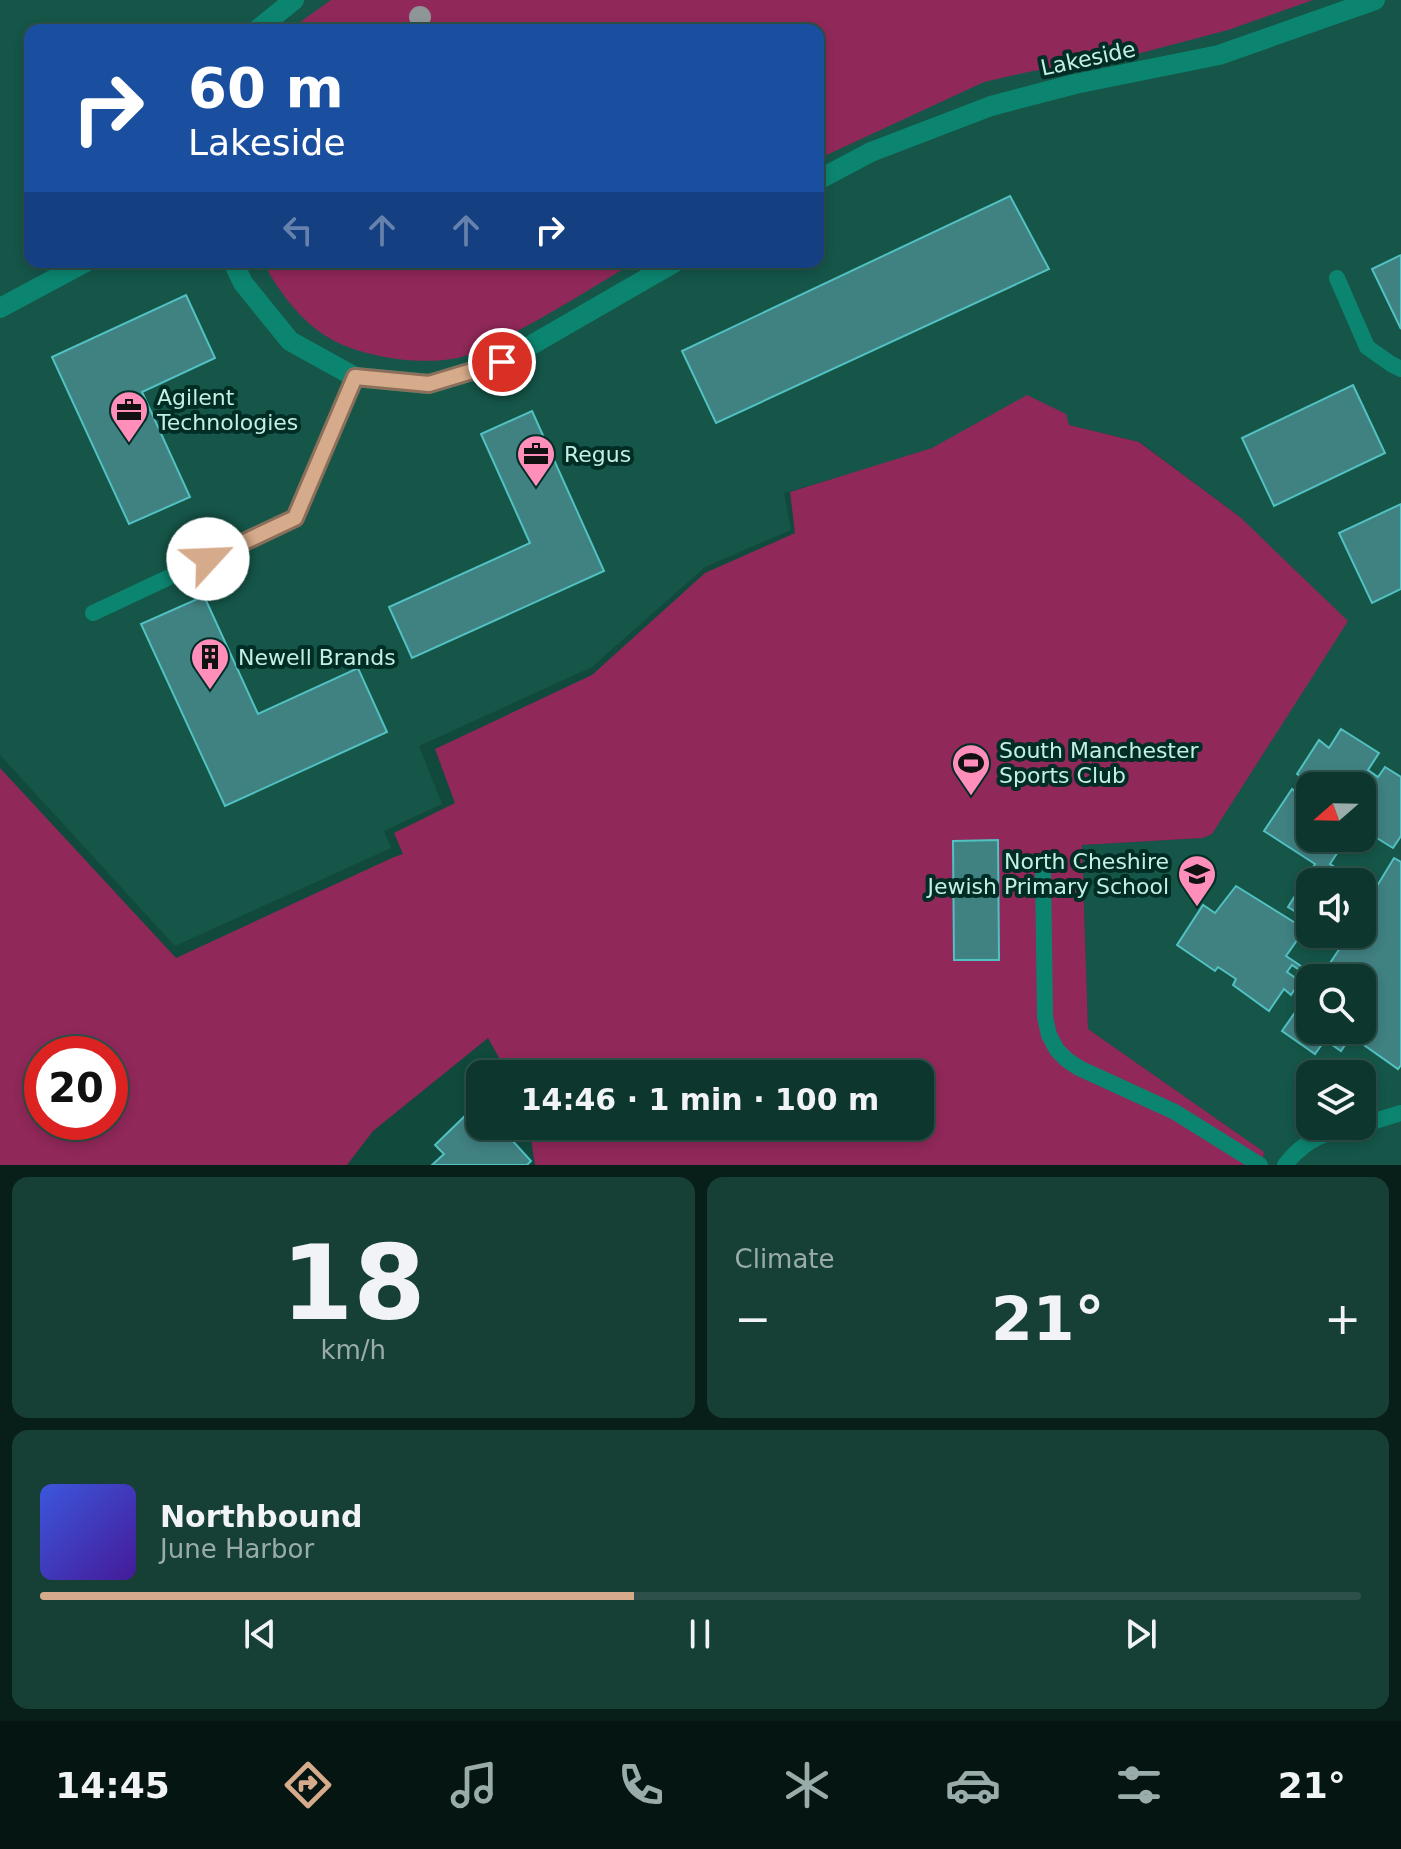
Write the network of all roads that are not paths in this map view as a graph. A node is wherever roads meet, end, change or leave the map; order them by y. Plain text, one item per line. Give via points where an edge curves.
1 (294, 0) edge
2 (1375, 0) edge
3 (264, 24) edge
4 (824, 177) edge
5 (75, 268) edge
6 (236, 268) edge
7 (665, 268) edge
8 (1337, 278) dead end
9 (0, 308) edge
10 (1401, 369) edge
11 (355, 377) junction
12 (93, 613) dead end
13 (1043, 869) dead end
14 (1401, 1113) edge
15 (1376, 1120) edge
16 (1311, 1140) edge
17 (1260, 1165) edge
18 (1285, 1165) edge

1 - 3 street
2 - 4 street, Lakeside via 1219,55 991,106 871,152
5 - 9 street
6 - 11 street via 290,341
7 - 11 street via 502,362 429,384
8 - 10 lane via 1367,347
11 - 12 lane via 295,518
13 - 17 lane via 1045,1017 1057,1050 1079,1068 1175,1112
14 - 15 lane
16 - 18 lane

